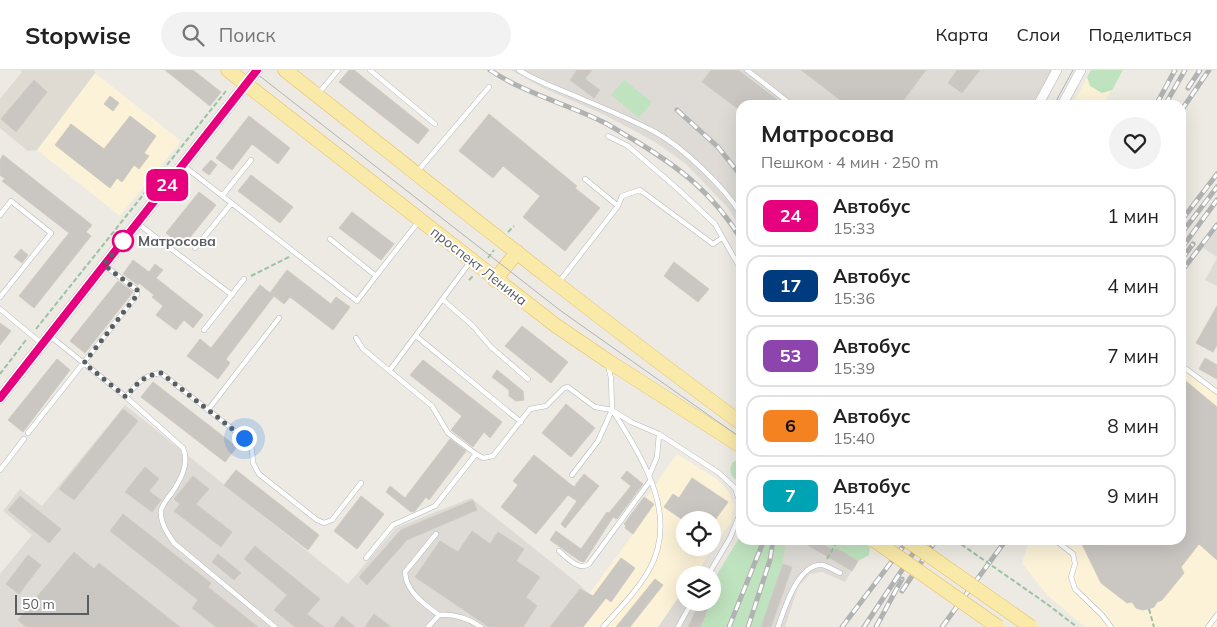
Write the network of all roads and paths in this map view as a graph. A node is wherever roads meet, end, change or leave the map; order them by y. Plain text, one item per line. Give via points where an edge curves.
1 (228, 70) edge
2 (258, 70) edge
3 (285, 70) edge
4 (338, 70) edge
5 (370, 70) edge
6 (519, 70) edge
7 (746, 70) edge
8 (1058, 70) edge
9 (1081, 70) edge
10 (246, 84) junction
11 (489, 87) dead end
12 (226, 91) dead end
13 (317, 96) junction
14 (785, 100) edge
15 (1041, 100) edge
16 (1065, 100) edge
17 (435, 124) dead end
18 (608, 136) dead end
19 (251, 160) dead end
20 (182, 165) junction
21 (416, 173) junction
22 (585, 179) dead end
23 (222, 196) junction
24 (231, 204) junction
25 (618, 206) junction
26 (736, 206) edge
27 (0, 214) edge
28 (420, 221) junction
29 (137, 223) junction
30 (514, 226) dead end
31 (722, 238) junction
32 (330, 239) dead end
33 (502, 240) junction
34 (195, 248) dead end
35 (517, 252) junction
36 (296, 254) junction
37 (736, 262) edge
38 (475, 264) junction
39 (104, 265) junction
40 (376, 276) junction
41 (244, 279) joint
42 (469, 280) dead end
43 (495, 280) junction
44 (558, 283) junction
45 (0, 285) edge
46 (6, 290) junction
47 (232, 295) junction
48 (0, 297) edge
49 (443, 300) junction
50 (0, 309) edge
51 (279, 318) dead end
52 (204, 330) dead end
53 (31, 335) junction
54 (416, 336) junction
55 (356, 338) dead end
56 (46, 340) junction
57 (608, 361) junction
58 (84, 363) junction
59 (1186, 369) edge
60 (390, 370) junction
61 (0, 374) edge
62 (528, 379) dead end
63 (1217, 392) edge
64 (126, 397) junction
65 (0, 398) edge
66 (208, 410) junction
67 (612, 410) junction
68 (736, 419) edge
69 (521, 422) junction
70 (28, 433) dead end
71 (658, 434) junction
72 (24, 439) dead end
73 (736, 443) edge
74 (476, 454) junction
75 (0, 470) edge
76 (572, 475) dead end
77 (650, 479) junction
78 (361, 483) dead end
79 (736, 491) edge
80 (736, 523) edge
81 (436, 534) dead end
82 (835, 545) edge
83 (881, 545) edge
84 (915, 545) edge
85 (962, 545) edge
86 (1061, 545) edge
87 (559, 552) dead end
88 (366, 558) dead end
89 (823, 565) junction
90 (713, 566) edge
91 (840, 573) dead end
92 (1148, 609) dead end
93 (687, 611) edge
94 (439, 615) junction
95 (1217, 615) edge
96 (275, 627) edge
97 (428, 627) edge
98 (481, 627) edge
99 (603, 627) edge
100 (678, 627) edge
101 (778, 627) edge
102 (998, 627) edge
103 (1031, 627) edge
104 (1077, 627) edge
105 (1111, 627) edge
106 (1154, 627) edge
107 (1208, 627) edge

1 - 10 main road, проспект Ленина
2 - 10 street
3 - 13 main road
4 - 13 lane
5 - 17 lane
6 - 26 lane via 656,133 685,154
7 - 14 lane
8 - 15 street
9 - 16 street
10 - 20 street
10 - 28 main road, проспект Ленина
11 - 21 lane
12 - 53 path
13 - 21 main road
18 - 31 lane via 628,146 679,190 715,224
19 - 23 lane
20 - 23 lane
20 - 29 street
21 - 33 main road
22 - 25 lane
23 - 24 lane
24 - 34 lane
24 - 36 lane
25 - 31 lane via 622,196 640,190 713,244
25 - 44 lane
27 - 46 lane via 11,201 51,234
28 - 38 main road, проспект Ленина
28 - 40 lane
29 - 39 street
29 - 47 lane
30 - 33 path
31 - 37 lane
32 - 40 lane
33 - 35 main road
33 - 38 path
35 - 43 main road
35 - 44 main road
36 - 40 lane via 357,301
36 - 41 path
38 - 42 path
38 - 43 main road, проспект Ленина
38 - 49 lane
39 - 56 street
39 - 58 lane via 137,290 137,295
41 - 47 lane
43 - 57 main road, проспект Ленина
44 - 68 main road
45 - 46 lane
46 - 48 lane
47 - 52 lane
49 - 54 lane
49 - 62 lane
50 - 53 lane
51 - 66 lane
53 - 56 lane
53 - 61 path
54 - 60 lane
54 - 69 lane
55 - 60 lane via 363,349
56 - 58 lane
56 - 65 street
57 - 67 lane
57 - 73 main road, проспект Ленина
58 - 64 lane
58 - 70 lane
59 - 63 lane
60 - 74 lane via 432,406 448,433
64 - 66 lane via 139,381 161,373
64 - 96 lane via 185,454 181,478 161,511 165,529 174,543
66 - 78 lane via 244,438 252,450 253,463 259,474 317,520 332,520
67 - 69 lane via 595,407 568,387 546,406 530,409
67 - 71 lane
67 - 76 lane via 598,441
67 - 77 lane via 640,455
69 - 74 lane via 493,456 483,458
71 - 77 lane via 657,457
71 - 79 lane via 719,473
72 - 75 lane
74 - 88 lane via 435,506 393,525
77 - 87 lane via 589,564 579,566
77 - 99 lane via 661,517 660,544 649,570
80 - 90 lane
81 - 94 lane via 405,572 413,594
82 - 89 path
83 - 102 main road, bridge
84 - 103 main road, bridge
85 - 104 path, bridge
86 - 105 lane via 1073,554 1075,564 1071,577 1076,589
89 - 91 lane
89 - 101 lane via 806,571 797,582
92 - 106 path
93 - 100 lane
94 - 97 lane
94 - 98 lane via 450,614
95 - 107 lane

